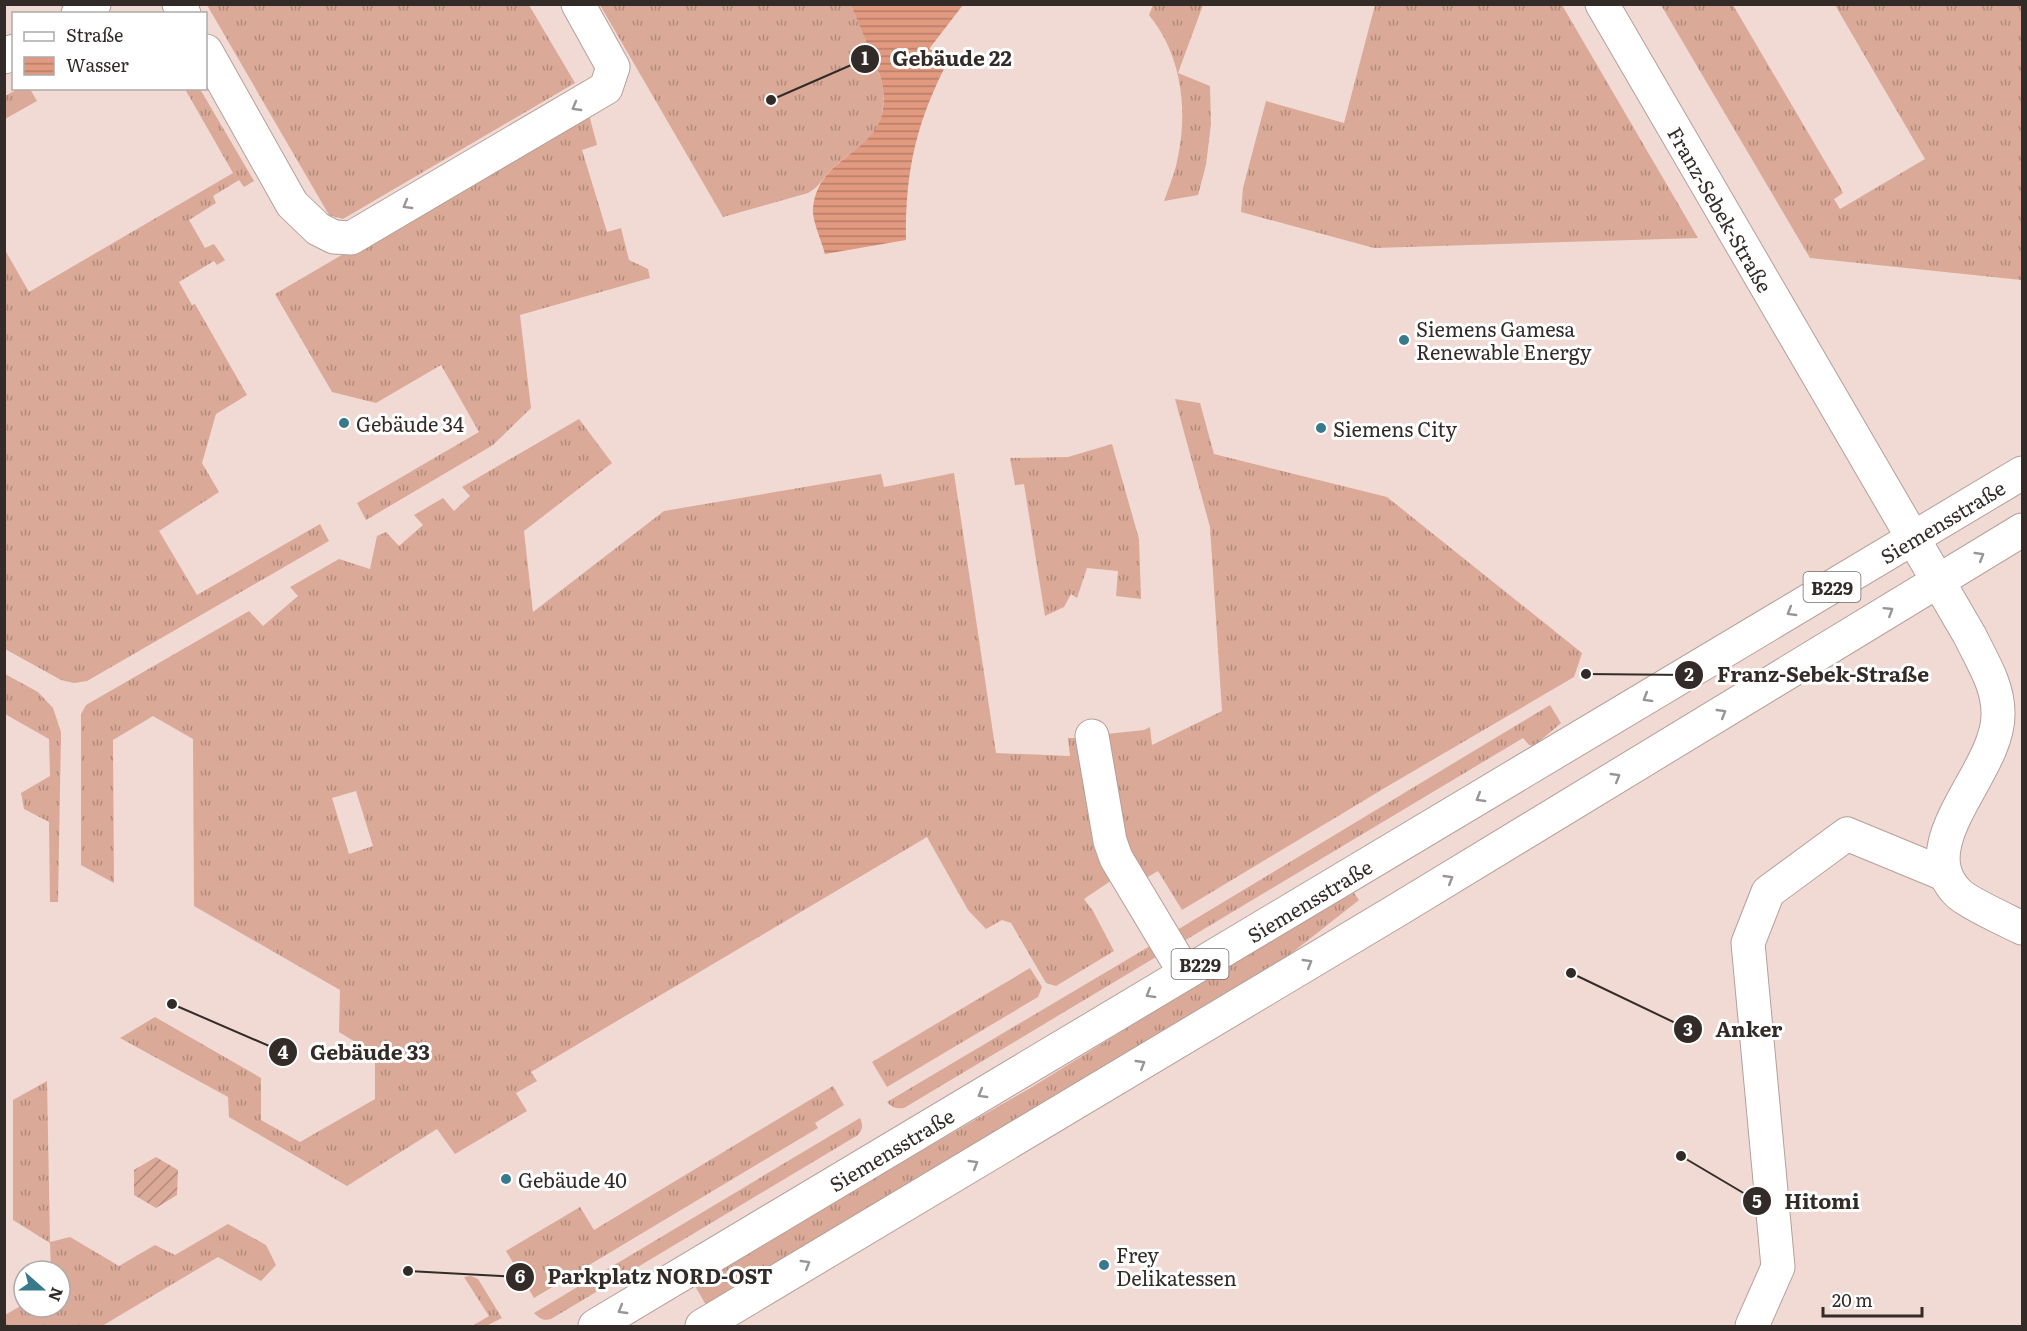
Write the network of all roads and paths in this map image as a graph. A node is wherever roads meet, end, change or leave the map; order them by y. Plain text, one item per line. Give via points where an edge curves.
1 (94, 4) edge
2 (578, 4) edge
3 (1602, 4) edge
4 (81, 12) edge
5 (207, 53) edge
6 (2022, 473) edge
7 (2022, 530) edge
8 (1913, 538) junction
9 (1938, 581) junction
10 (1092, 736) dead end
11 (1944, 874) junction
12 (2022, 928) edge
13 (1185, 973) junction
14 (595, 1326) edge
15 (702, 1326) edge
16 (1752, 1326) edge

1 - 4 main road
2 -> 5 main road via 613,67 606,88 351,238 334,237 318,229 292,204
3 - 8 main road, Franz-Sebek-Straße
6 - 8 main road, Siemensstraße / B229
9 -> 7 main road, B229
8 - 9 main road, Franz-Sebek-Straße
8 -> 13 main road, Siemensstraße / B229
9 - 11 main road, Franz-Sebek-Straße via 1994,684 1998,714 1995,738 1947,833 1942,858
15 -> 9 main road, B229
10 - 13 main road via 1116,858
11 - 12 main road via 1959,894
11 - 16 main road via 1847,834 1768,892 1748,943 1778,1267
13 -> 14 main road, Siemensstraße / B229

